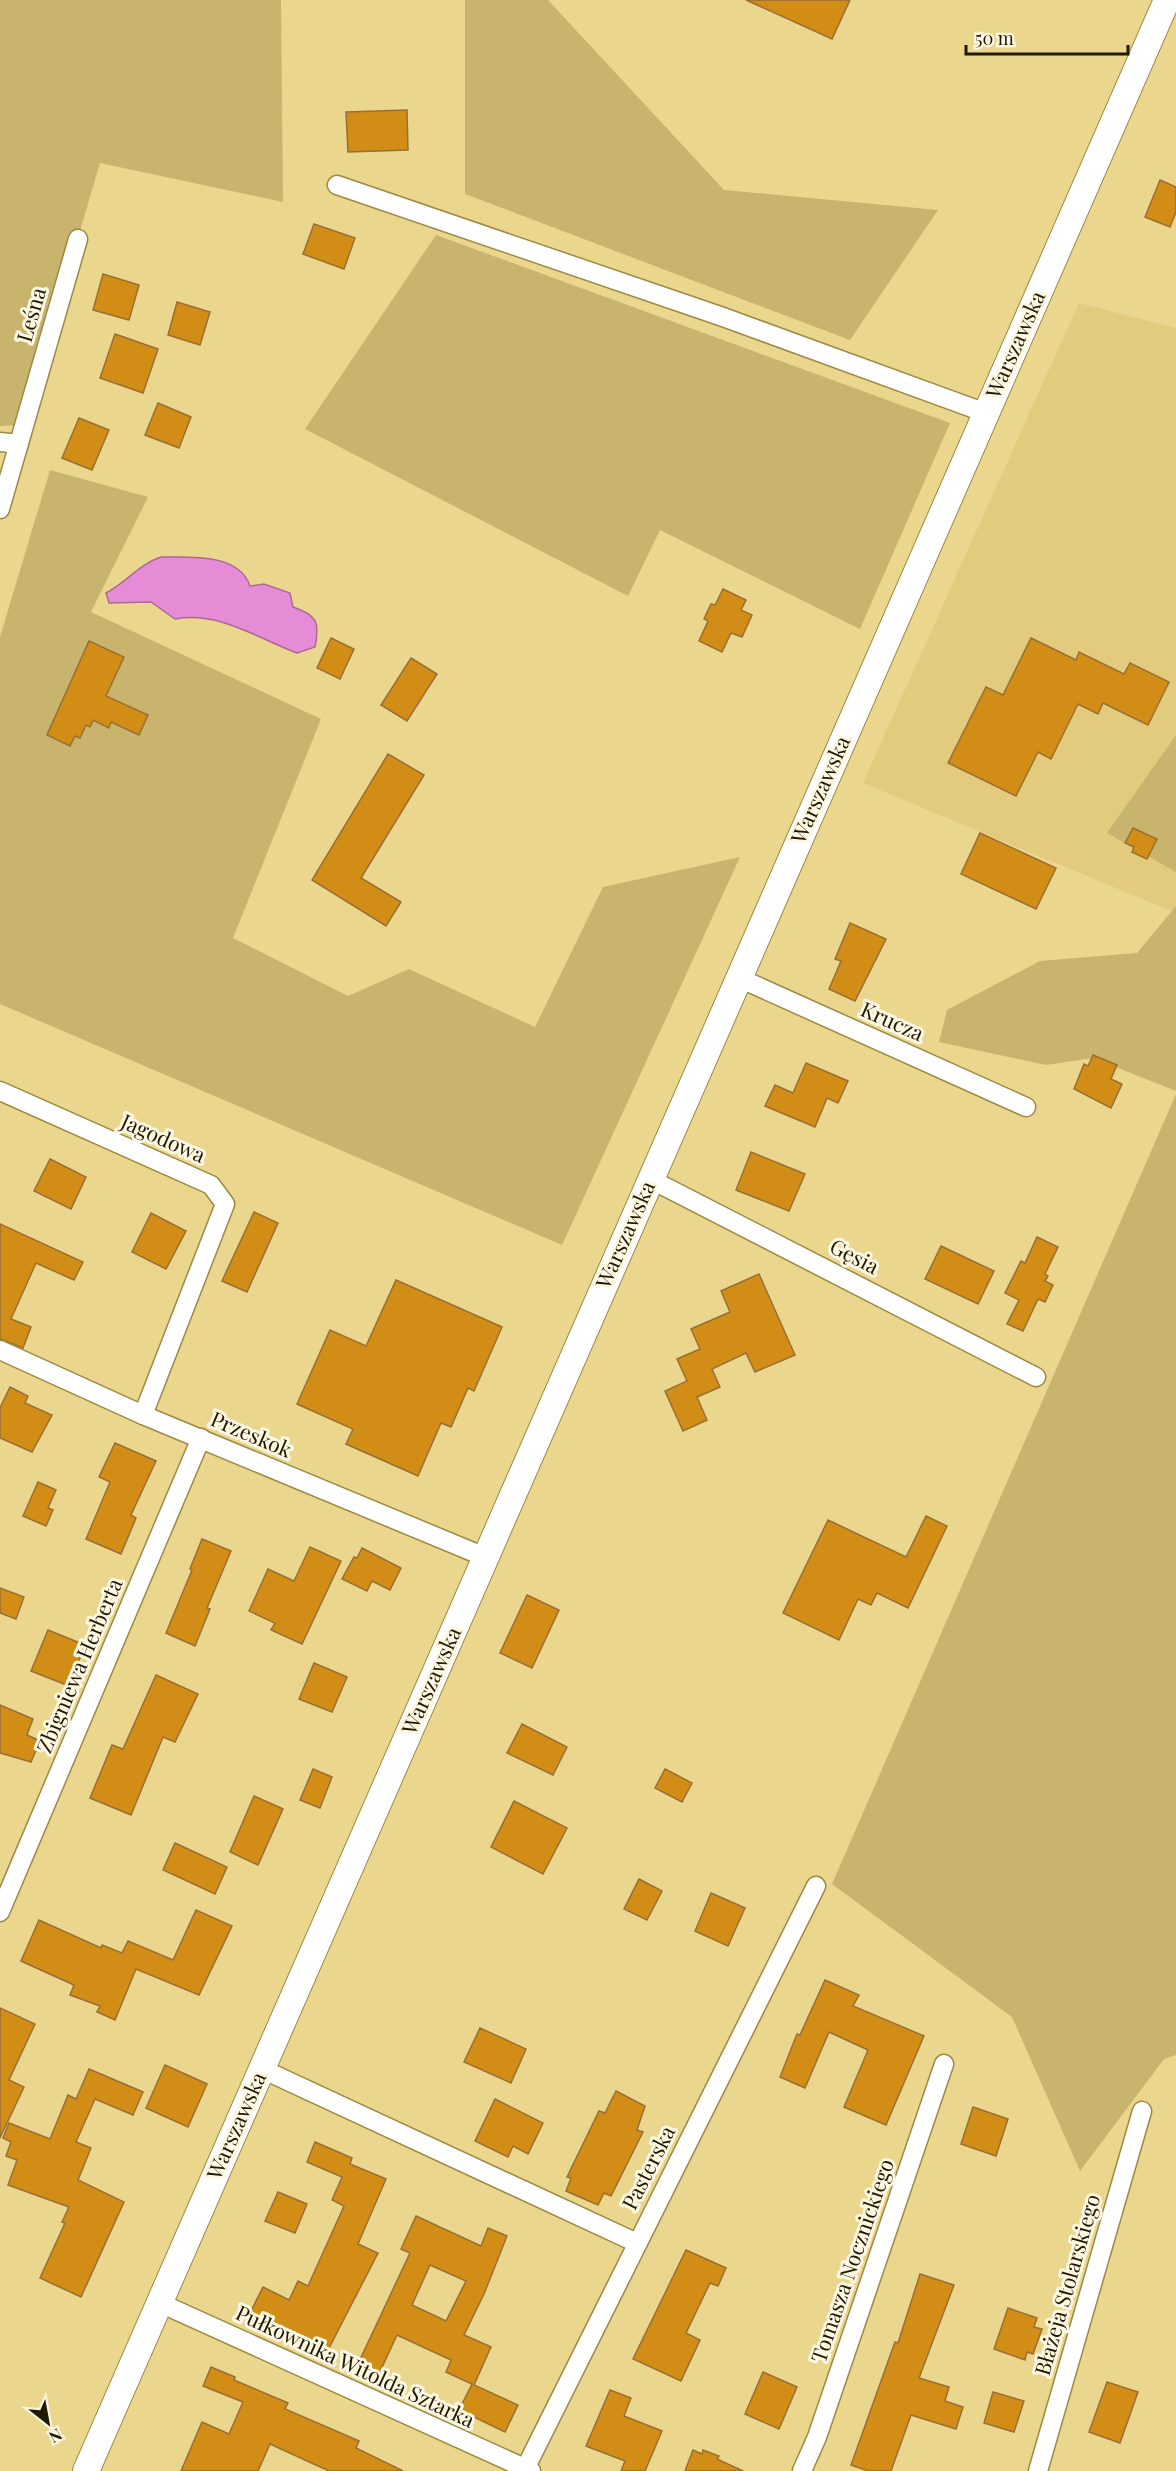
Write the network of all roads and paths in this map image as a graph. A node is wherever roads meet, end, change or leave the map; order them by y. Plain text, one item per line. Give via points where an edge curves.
1 (1167, 0) edge
2 (337, 185) dead end
3 (78, 239) dead end
4 (986, 413) junction
5 (0, 442) edge
6 (19, 444) junction
7 (0, 508) edge
8 (739, 978) junction
9 (0, 1091) edge
10 (1026, 1107) dead end
11 (650, 1179) junction
12 (0, 1350) edge
13 (1036, 1377) dead end
14 (143, 1415) junction
15 (201, 1438) junction
16 (485, 1557) junction
17 (816, 1886) dead end
18 (0, 1912) edge
19 (944, 2064) dead end
20 (262, 2069) junction
21 (1142, 2111) dead end
22 (637, 2243) junction
23 (160, 2303) junction
24 (527, 2470) edge
25 (86, 2471) edge
26 (802, 2471) edge
27 (1038, 2471) edge

1 - 4 street, Warszawska
2 - 4 street via 723,317
3 - 6 street, Leśna
4 - 8 street, Warszawska
5 - 6 street
6 - 7 street, Leśna
8 - 10 street, Krucza
8 - 11 street, Warszawska
9 - 14 street, Jagodowa via 211,1185 225,1204
11 - 13 street, Gęsia
11 - 16 street, Warszawska
12 - 14 street, Przeskok
14 - 15 street, Przeskok
15 - 16 street, Przeskok
15 - 18 street, Zbigniewa Herberta
16 - 20 street, Warszawska
17 - 22 street, Pasterska
19 - 26 street, Tomasza Nocznickiego
20 - 22 street
20 - 23 street, Warszawska
21 - 27 street, Błażeja Stolarskiego
22 - 24 street, Pasterska
23 - 24 street, Pułkownika Witolda Sztarka
23 - 25 street, Warszawska

